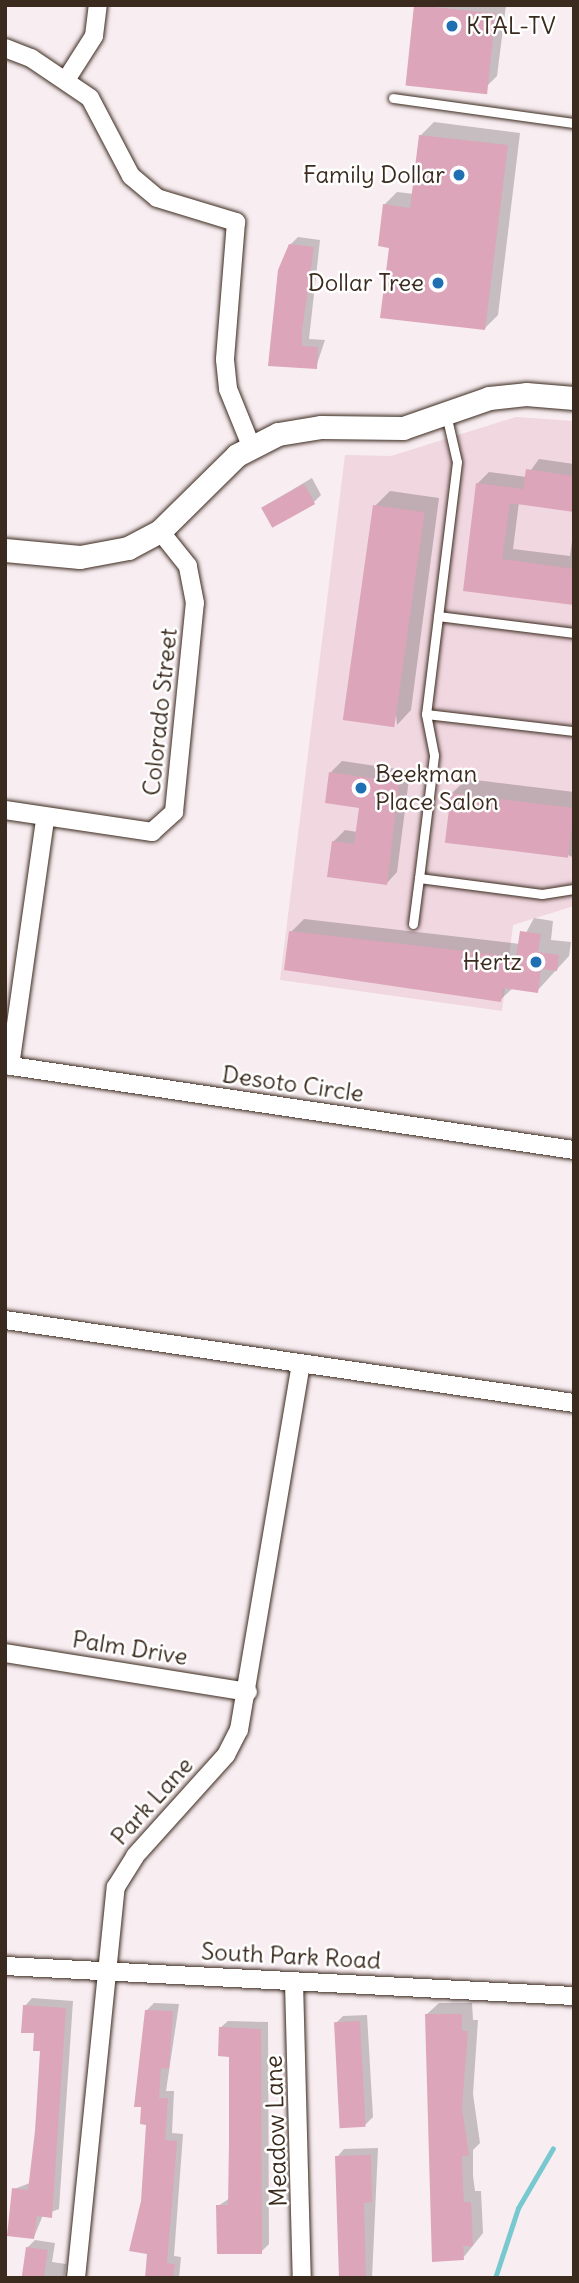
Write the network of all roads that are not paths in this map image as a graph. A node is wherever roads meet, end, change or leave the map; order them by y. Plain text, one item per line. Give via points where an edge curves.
1 (98, 5) edge
2 (5, 48) edge
3 (66, 80) junction
4 (393, 97) dead end
5 (574, 124) edge
6 (574, 398) edge
7 (446, 414) junction
8 (252, 448) junction
9 (160, 531) junction
10 (5, 550) edge
11 (438, 615) junction
12 (574, 633) edge
13 (426, 714) junction
14 (574, 731) edge
15 (5, 810) edge
16 (45, 820) junction
17 (419, 878) junction
18 (574, 889) edge
19 (413, 924) dead end
20 (8, 1066) edge
21 (574, 1150) edge
22 (5, 1320) edge
23 (301, 1364) junction
24 (574, 1403) edge
25 (5, 1653) edge
26 (248, 1692) junction
27 (5, 1966) edge
28 (105, 1969) junction
29 (294, 1982) junction
30 (574, 1996) edge
31 (76, 2278) edge
32 (302, 2278) edge

1 - 3 street via 90,46
2 - 3 street
3 - 8 street via 90,97 109,142 139,183 157,198 236,222 225,360 228,389
4 - 5 lane
6 - 7 street via 526,394
7 - 8 street via 384,431 299,428
7 - 11 lane via 457,462
8 - 9 street via 225,465
9 - 10 street via 107,554
9 - 16 street, Colorado Street via 188,566 195,603 174,812 166,826 152,832
11 - 12 lane
11 - 13 lane
13 - 14 lane
13 - 17 lane via 434,755
15 - 16 street, Colorado Street
16 - 20 street
17 - 18 lane via 542,894
17 - 19 lane
20 - 21 street, Desoto Circle
22 - 23 street
23 - 24 street
23 - 26 street, Park Lane
25 - 26 street, Palm Drive
26 - 28 street, Park Lane via 226,1755 123,1871
27 - 28 street, South Park Road
28 - 29 street, South Park Road
28 - 31 street, Park Lane
29 - 30 street, South Park Road
29 - 32 street, Meadow Lane

